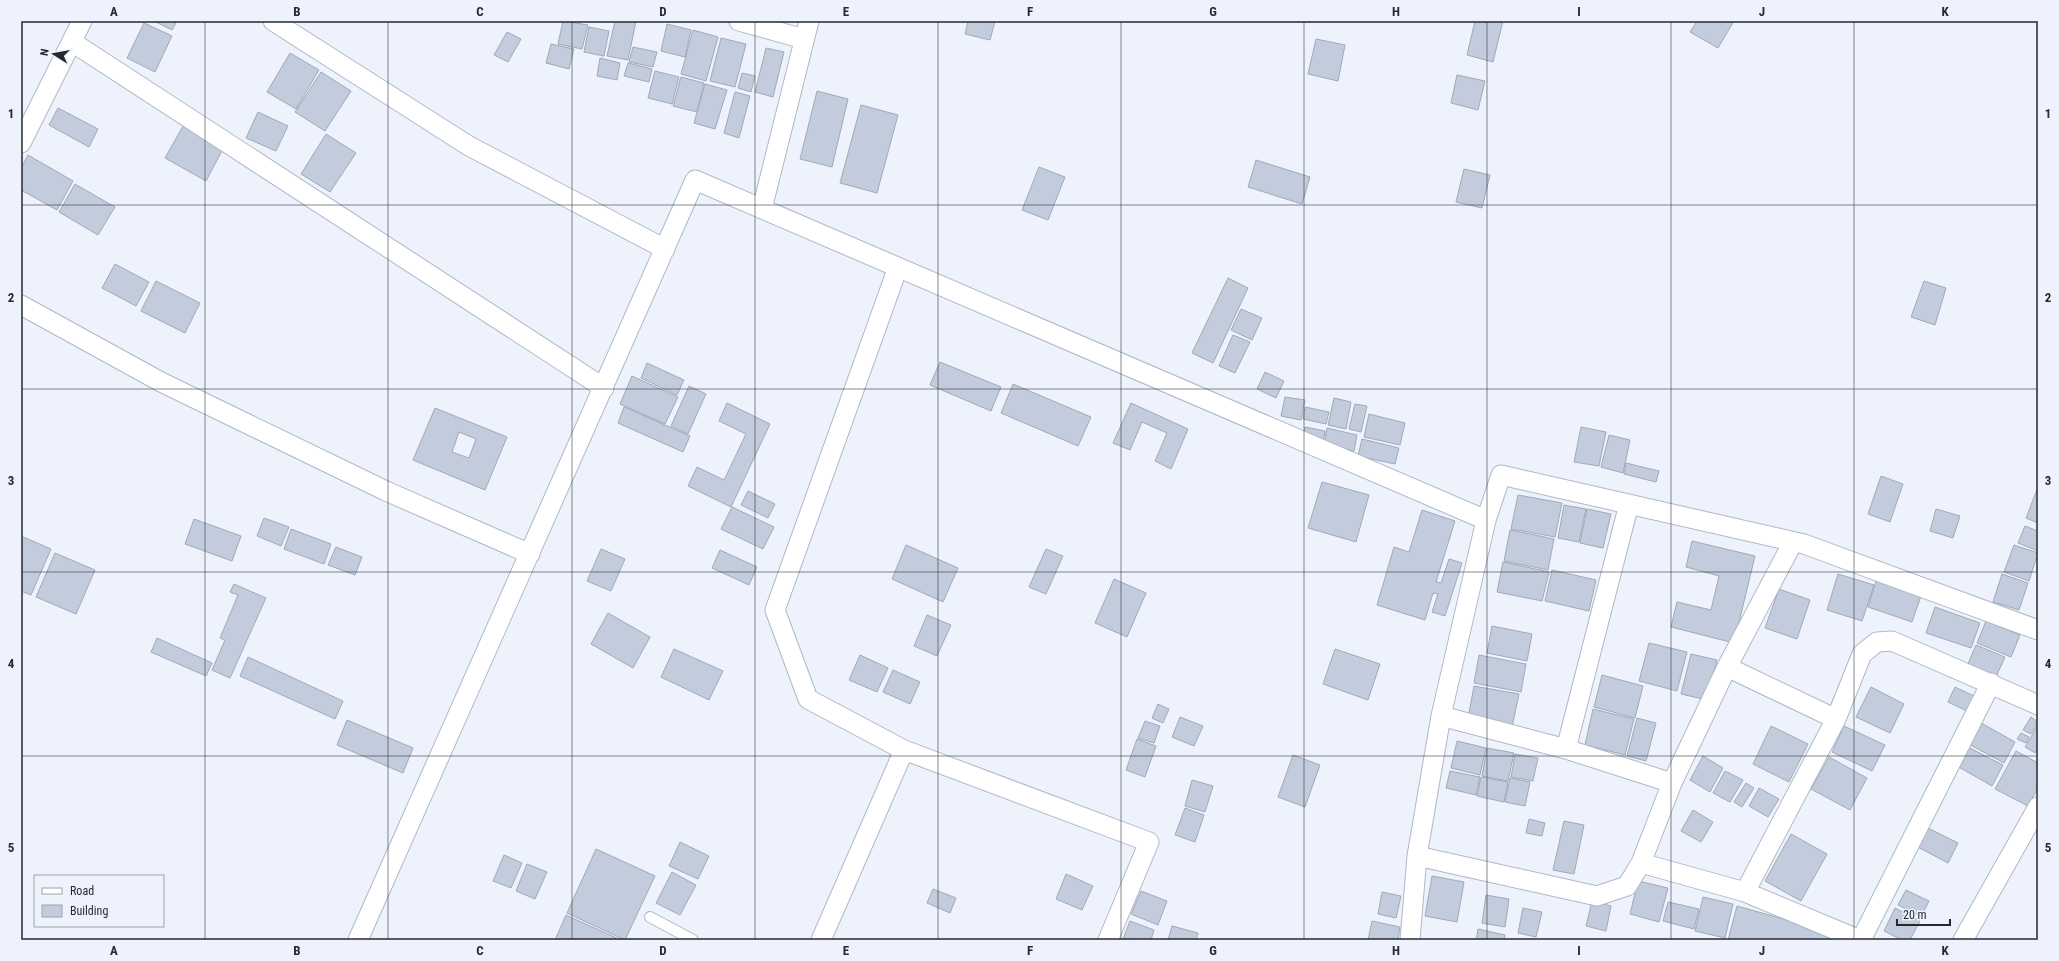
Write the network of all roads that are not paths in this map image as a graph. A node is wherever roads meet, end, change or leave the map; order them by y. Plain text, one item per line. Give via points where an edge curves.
1 (82, 21) edge
2 (273, 21) edge
3 (739, 21) edge
4 (809, 21) edge
5 (804, 39) junction
6 (72, 42) junction
7 (22, 139) edge
8 (762, 209) junction
9 (665, 249) junction
10 (898, 268) junction
11 (21, 305) edge
12 (604, 388) junction
13 (1629, 504) junction
14 (1486, 520) junction
15 (1793, 542) junction
16 (530, 554) junction
17 (2038, 630) edge
18 (1726, 667) junction
19 (1991, 682) junction
20 (2038, 705) edge
21 (1442, 716) junction
22 (1836, 719) junction
23 (904, 750) junction
24 (1566, 750) junction
25 (1672, 783) junction
26 (2038, 806) edge
27 (1417, 856) junction
28 (1641, 863) junction
29 (1745, 892) junction
30 (650, 917) dead end
31 (358, 940) edge
32 (693, 940) edge
33 (821, 940) edge
34 (1108, 940) edge
35 (1410, 940) edge
36 (1860, 940) edge
37 (1963, 940) edge

1 - 6 street
2 - 9 street via 469,146
3 - 5 street
4 - 5 street
5 - 8 street
6 - 7 street
6 - 12 street
8 - 9 street via 695,180
8 - 10 street
9 - 12 street
10 - 14 street
10 - 23 street via 775,610 808,698
11 - 16 street via 161,382 386,491
12 - 16 street
13 - 14 street via 1501,475
13 - 15 street
13 - 24 street
14 - 21 street
15 - 17 street
15 - 18 street
16 - 31 street
18 - 22 street
18 - 25 street
19 - 20 street
19 - 22 street via 1892,641 1877,642 1862,654
19 - 36 street
21 - 24 street
21 - 27 street
22 - 29 street
23 - 33 street
23 - 34 street via 1150,842
24 - 25 street
25 - 28 street
26 - 37 street
27 - 28 street via 1597,896 1627,886
27 - 35 street
28 - 29 street
29 - 36 street
30 - 32 lane

